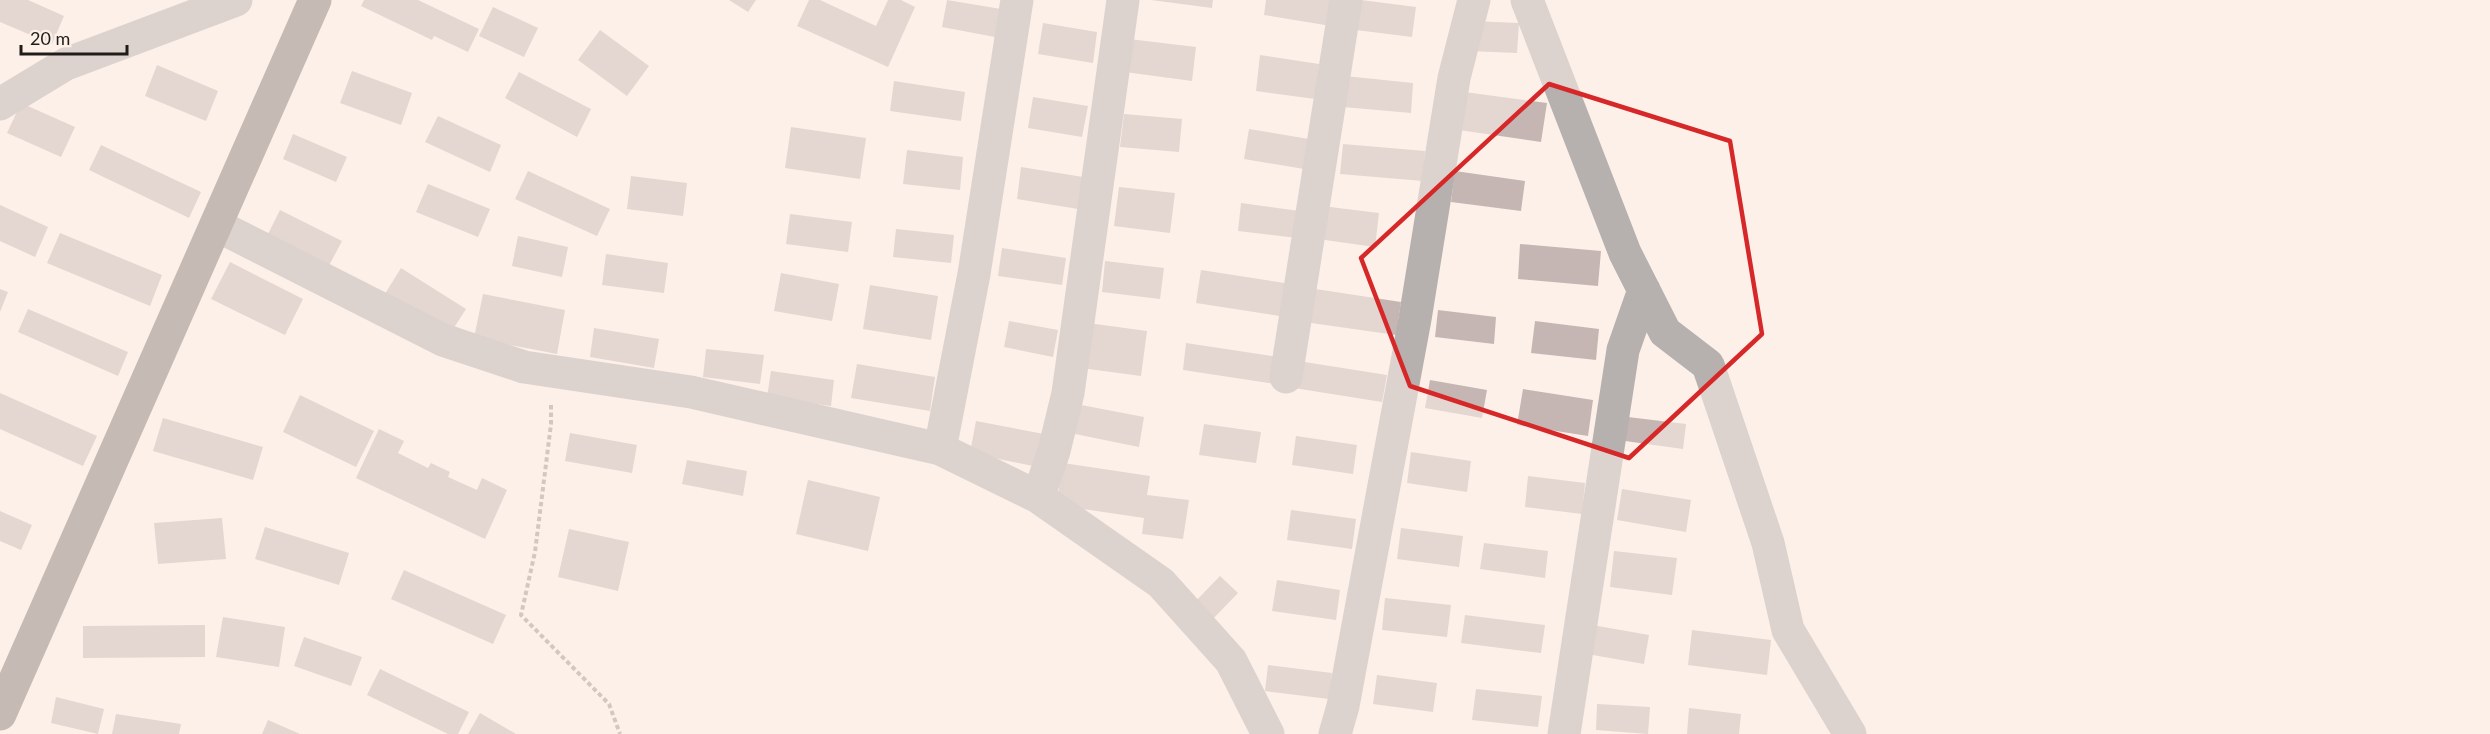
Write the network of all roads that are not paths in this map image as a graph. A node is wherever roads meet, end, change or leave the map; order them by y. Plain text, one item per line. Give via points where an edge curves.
1 (236, 0) edge
2 (315, 0) edge
3 (1017, 0) edge
4 (1123, 0) edge
5 (1346, 0) edge
6 (1474, 0) edge
7 (1527, 0) edge
8 (0, 104) edge
9 (216, 225) junction
10 (1644, 290) junction
11 (1286, 377) dead end
12 (940, 449) junction
13 (1038, 497) junction
14 (0, 714) edge
15 (1268, 734) edge
16 (1335, 734) edge
17 (1564, 734) edge
18 (1850, 734) edge

1 - 8 street via 66,64
2 - 9 main road
3 - 12 street via 974,274
4 - 13 street via 1068,393
5 - 11 street
6 - 16 street via 1454,78 1415,319
7 - 10 street via 1625,253
9 - 12 street via 443,340 524,367 691,392
9 - 14 main road
10 - 17 street via 1623,350
10 - 18 street via 1665,332 1708,365 1768,543 1788,630
12 - 13 street
13 - 15 street via 1161,583 1231,661

